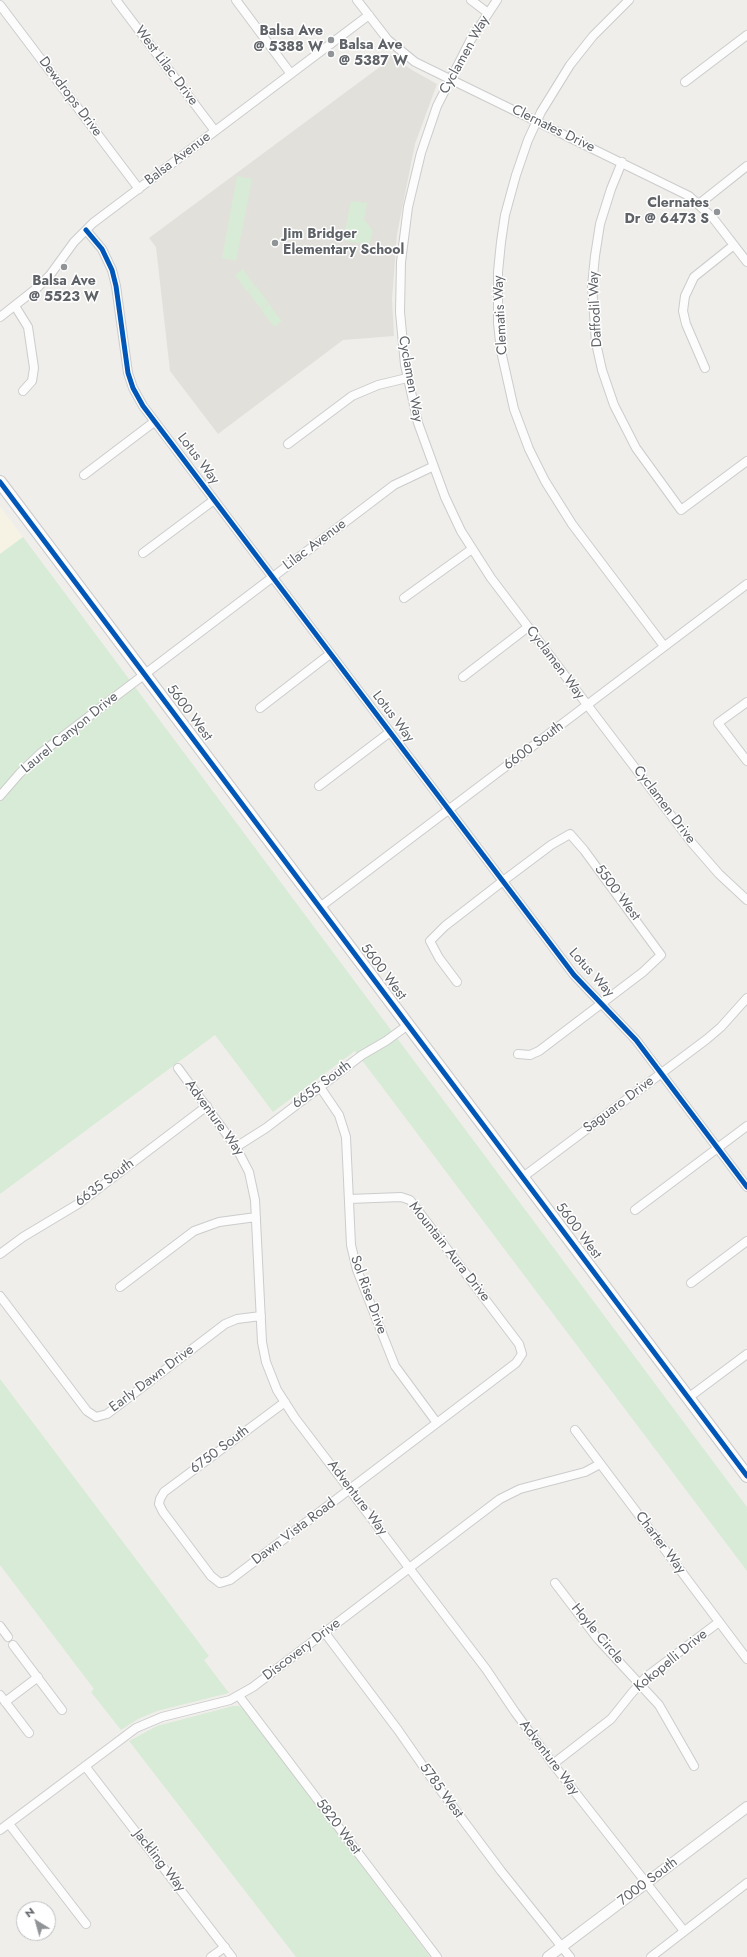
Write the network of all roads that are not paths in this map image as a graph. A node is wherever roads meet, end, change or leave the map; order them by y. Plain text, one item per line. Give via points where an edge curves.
1 (116, 0) edge
2 (236, 0) edge
3 (357, 0) edge
4 (471, 0) edge
5 (497, 0) edge
6 (630, 0) edge
7 (0, 5) edge
8 (488, 13) junction
9 (369, 15) junction
10 (747, 35) edge
11 (291, 74) junction
12 (450, 79) junction
13 (685, 82) dead end
14 (536, 121) junction
15 (215, 131) junction
16 (622, 162) junction
17 (747, 166) edge
18 (139, 189) junction
19 (699, 204) junction
20 (86, 230) junction
21 (734, 245) junction
22 (747, 262) edge
23 (15, 306) junction
24 (0, 317) edge
25 (705, 368) dead end
26 (407, 378) junction
27 (24, 391) dead end
28 (154, 422) junction
29 (288, 444) dead end
30 (747, 460) edge
31 (432, 467) junction
32 (84, 475) dead end
33 (0, 482) edge
34 (214, 500) junction
35 (472, 549) junction
36 (143, 553) dead end
37 (272, 577) junction
38 (747, 584) edge
39 (404, 598) dead end
40 (528, 627) junction
41 (664, 646) junction
42 (330, 654) junction
43 (145, 674) junction
44 (463, 677) dead end
45 (747, 702) edge
46 (587, 705) junction
47 (260, 708) dead end
48 (390, 732) junction
49 (747, 761) edge
50 (319, 786) dead end
51 (0, 796) edge
52 (449, 810) junction
53 (503, 882) junction
54 (747, 900) edge
55 (320, 907) junction
56 (457, 982) dead end
57 (747, 998) edge
58 (602, 1003) junction
59 (408, 1025) junction
60 (518, 1054) dead end
61 (178, 1068) dead end
62 (661, 1073) junction
63 (320, 1087) junction
64 (207, 1106) junction
65 (747, 1126) edge
66 (236, 1147) junction
67 (718, 1148) junction
68 (523, 1177) junction
69 (747, 1187) edge
70 (349, 1200) junction
71 (635, 1210) dead end
72 (256, 1217) junction
73 (747, 1241) edge
74 (0, 1254) edge
75 (691, 1283) dead end
76 (120, 1286) dead end
77 (0, 1296) edge
78 (261, 1316) junction
79 (522, 1354) joint
80 (747, 1354) edge
81 (688, 1398) junction
82 (285, 1402) junction
83 (437, 1423) junction
84 (575, 1430) dead end
85 (600, 1464) junction
86 (747, 1476) edge
87 (350, 1489) junction
88 (159, 1501) joint
89 (410, 1568) junction
90 (555, 1583) dead end
91 (719, 1622) junction
92 (0, 1626) edge
93 (325, 1633) junction
94 (8, 1637) dead end
95 (13, 1645) dead end
96 (747, 1659) edge
97 (38, 1677) junction
98 (640, 1684) junction
99 (239, 1696) junction
100 (2, 1698) edge
101 (62, 1710) dead end
102 (28, 1733) dead end
103 (553, 1764) junction
104 (85, 1766) junction
105 (694, 1766) dead end
106 (747, 1807) edge
107 (9, 1824) junction
108 (0, 1830) edge
109 (647, 1882) junction
110 (747, 1883) edge
111 (86, 1924) dead end
112 (684, 1931) junction
113 (562, 1946) junction
114 (225, 1947) junction
115 (212, 1957) edge
116 (232, 1957) edge
117 (437, 1957) edge
118 (548, 1957) edge
119 (570, 1957) edge
120 (651, 1957) edge

1 - 15 street, West Lilac Drive
2 - 11 street
3 - 9 street, Clernates Drive
4 - 8 street
5 - 8 street, Cyclamen Way
6 - 14 street, Clematis Way via 593,36 570,65
7 - 18 street, Dewdrops Drive
8 - 12 street, Cyclamen Way
9 - 11 street, Balsa Avenue
9 - 12 street, Clernates Drive via 401,52 415,62
10 - 13 street
11 - 15 street, Balsa Avenue
12 - 14 street, Clernates Drive
12 - 26 street, Cyclamen Way via 437,106 421,153 405,226 400,295
14 - 16 street, Clernates Drive
14 - 41 street, Clematis Way via 516,175 501,242 498,323 507,381 524,436 545,481 572,524
15 - 18 street, Balsa Avenue
16 - 19 street, Clernates Drive via 684,193
16 - 30 street, Daffodil Way via 605,208 592,286 596,342 610,394 625,428 643,458 682,510
17 - 19 street
18 - 20 street, Balsa Avenue
19 - 21 street, Clernates Drive
20 - 23 street, Balsa Avenue via 44,282
20 - 28 street, Lotus Way via 102,248 112,270 128,373 136,394
21 - 22 street, Clernates Drive
21 - 25 street via 694,277 685,296 684,317
23 - 24 street, Balsa Avenue
23 - 27 street via 28,327 34,368 32,381
26 - 29 street via 378,385 352,396
26 - 31 street, Cyclamen Way
28 - 32 street
28 - 34 street, Lotus Way
31 - 35 street, Cyclamen Way via 449,507
31 - 37 street, Lilac Avenue via 394,485
33 - 43 main road, 5600 West
34 - 36 street
34 - 37 street, Lotus Way
35 - 39 street
35 - 40 street, Cyclamen Way
37 - 42 street, Lotus Way
37 - 43 street, Lilac Avenue
38 - 41 street, 6600 South
40 - 44 street
40 - 46 street, Cyclamen Way
41 - 46 street, 6600 South
42 - 47 street
42 - 48 street, Lotus Way
43 - 51 street, Laurel Canyon Drive via 41,753
43 - 55 main road, 5600 West
45 - 49 street via 718,723
46 - 52 street, 6600 South
46 - 54 street, Cyclamen Drive via 696,849
48 - 50 street
48 - 52 street, Lotus Way
52 - 53 street, Lotus Way
52 - 55 street, 6600 South
53 - 56 street via 445,926 430,941 438,958
53 - 58 street, Lotus Way via 574,975
53 - 58 street, 5500 West via 551,845 570,834 589,856 661,954 643,972
55 - 59 main road, 5600 West
57 - 62 street, Saguaro Drive via 712,1035
58 - 60 street via 539,1051
58 - 62 street, Lotus Way via 636,1040
59 - 63 street, 6655 South
59 - 68 main road, 5600 West
61 - 64 street, Adventure Way
62 - 67 street, Lotus Way
62 - 68 street, Saguaro Drive
63 - 66 street, 6655 South
63 - 70 street, Sol Rise Drive via 336,1110 344,1131
64 - 66 street, Adventure Way
64 - 74 street, 6635 South via 78,1204
65 - 67 street
66 - 72 street, Adventure Way via 243,1156 251,1176
67 - 69 street, Lotus Way
67 - 71 street
68 - 81 main road, 5600 West
70 - 79 street, Mountain Aura Drive via 401,1197 410,1200 519,1344
70 - 83 street, Sol Rise Drive via 353,1257 390,1356 401,1376
72 - 76 street via 219,1222 194,1231
72 - 78 street, Adventure Way
73 - 75 street
77 - 78 street, Early Dawn Drive via 87,1411 96,1417 107,1414 225,1324 237,1319
78 - 82 street, Adventure Way via 266,1362
79 - 83 street, Dawn Vista Road via 516,1363
80 - 81 street
81 - 86 main road, 5600 West
82 - 87 street, Adventure Way
82 - 88 street, 6750 South via 164,1492
83 - 87 street, Dawn Vista Road
84 - 85 street, Charter Way
85 - 89 street, Discovery Drive via 585,1472 511,1493 500,1499
85 - 91 street, Charter Way
87 - 88 street, Dawn Vista Road via 223,1583 211,1576 161,1510
87 - 89 street, Adventure Way
89 - 93 street, Discovery Drive
89 - 103 street, Adventure Way
90 - 98 street, Hoyle Circle via 597,1638
91 - 96 street, Charter Way
91 - 98 street, Kokopelli Drive
92 - 94 street
93 - 99 street, Discovery Drive
93 - 113 street, 5785 West via 501,1871
95 - 97 street
97 - 100 street
97 - 101 street
98 - 103 street, Kokopelli Drive via 612,1719
98 - 105 street, Hoyle Circle via 661,1708
99 - 104 street, Discovery Drive via 149,1722 136,1728
99 - 117 street, 5820 West
100 - 102 street
103 - 109 street, Adventure Way
104 - 107 street, Discovery Drive
104 - 114 street, Jackling Way
106 - 109 street, 7000 South
107 - 108 street, Discovery Drive
107 - 111 street
109 - 112 street, Adventure Way
109 - 113 street, 7000 South
110 - 112 street
112 - 120 street
113 - 118 street, 7000 South
113 - 119 street, 5785 West
114 - 115 street
114 - 116 street, Jackling Way

